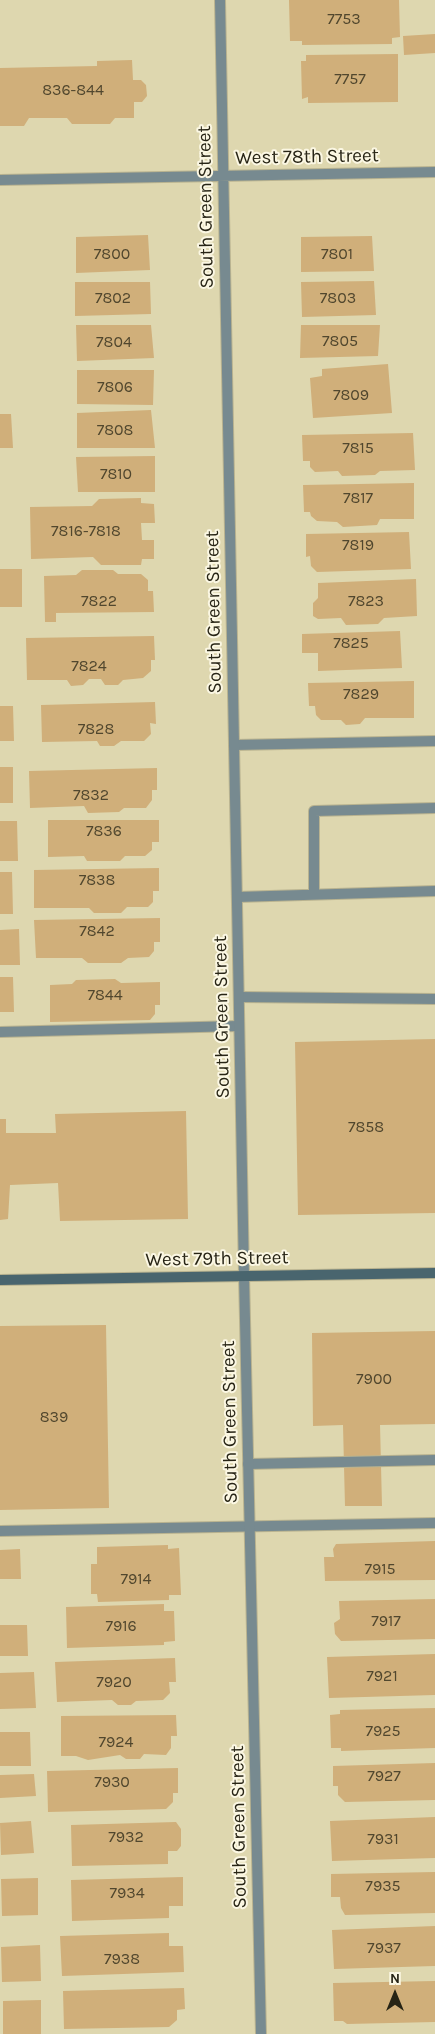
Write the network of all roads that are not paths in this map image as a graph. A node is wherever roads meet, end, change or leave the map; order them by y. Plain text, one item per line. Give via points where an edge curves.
1 (220, 0) edge
2 (435, 172) edge
3 (223, 176) junction
4 (0, 180) edge
5 (435, 741) edge
6 (234, 745) junction
7 (435, 808) edge
8 (435, 891) edge
9 (314, 893) junction
10 (237, 897) junction
11 (239, 997) junction
12 (435, 999) edge
13 (239, 1026) junction
14 (0, 1032) edge
15 (435, 1273) edge
16 (244, 1276) junction
17 (0, 1280) edge
18 (435, 1460) edge
19 (248, 1464) junction
20 (435, 1523) edge
21 (250, 1526) junction
22 (0, 1531) edge
23 (261, 2034) edge

1 - 3 street, South Green Street
2 - 3 street, West 78th Street
3 - 4 street, West 78th Street
3 - 6 street, South Green Street
5 - 6 street
6 - 10 street, South Green Street
7 - 9 street via 314,811
8 - 9 street
9 - 10 street
10 - 11 street, South Green Street
11 - 12 street
11 - 13 street, South Green Street
13 - 14 street
13 - 16 street, South Green Street
15 - 16 main road, West 79th Street
16 - 17 main road, West 79th Street
16 - 19 street, South Green Street
18 - 19 street
19 - 21 street, South Green Street
20 - 21 street
21 - 22 street
21 - 23 street, South Green Street

